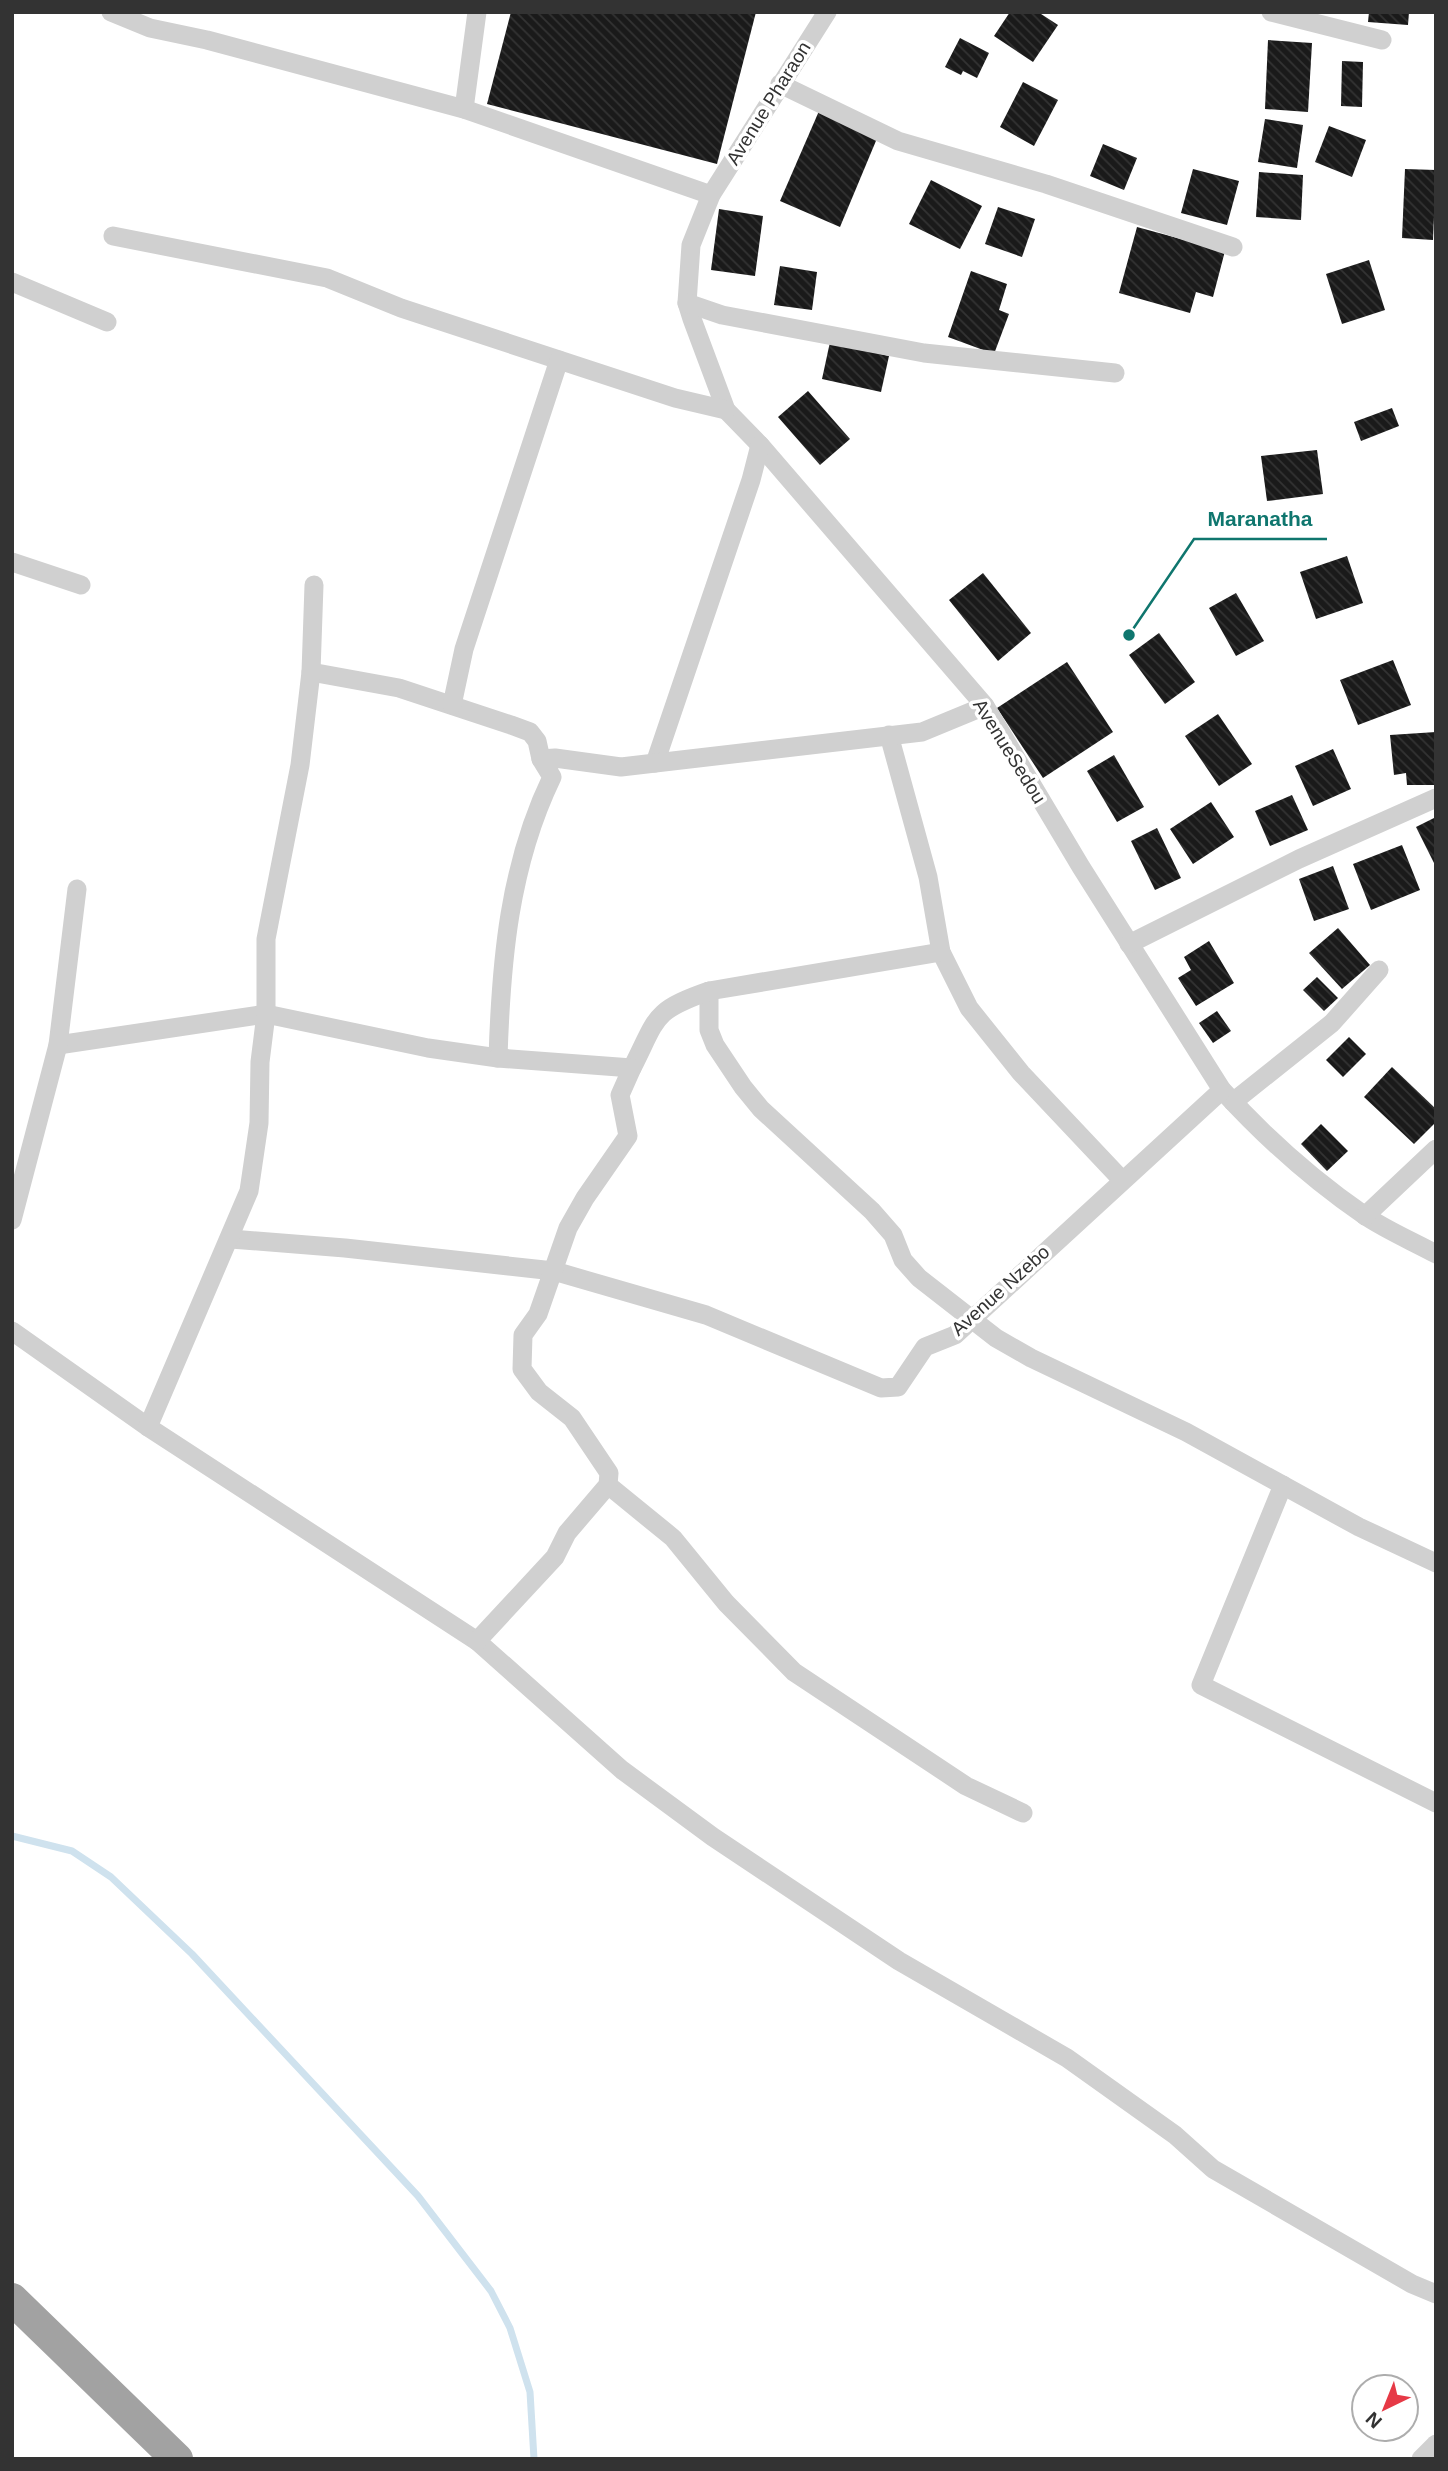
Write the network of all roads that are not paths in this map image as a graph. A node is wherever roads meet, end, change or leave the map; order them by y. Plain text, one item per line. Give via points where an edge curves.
1 (111, 12) edge
2 (477, 12) edge
3 (827, 12) edge
4 (1272, 12) edge
5 (1382, 40) dead end
6 (780, 83) junction
7 (464, 109) junction
8 (711, 195) junction
9 (113, 236) dead end
10 (1233, 247) dead end
11 (12, 282) edge
12 (687, 303) junction
13 (107, 321) dead end
14 (559, 360) junction
15 (1115, 373) dead end
16 (726, 410) junction
17 (760, 445) junction
18 (12, 562) edge
19 (81, 585) dead end
20 (314, 585) dead end
21 (311, 672) junction
22 (452, 705) junction
23 (985, 706) junction
24 (889, 735) junction
25 (541, 759) junction
26 (655, 763) junction
27 (1436, 798) edge
28 (77, 889) dead end
29 (1129, 944) junction
30 (941, 952) junction
31 (1378, 970) dead end
32 (709, 991) junction
33 (266, 1014) junction
34 (58, 1045) junction
35 (498, 1058) junction
36 (632, 1068) junction
37 (1227, 1096) junction
38 (1436, 1149) edge
39 (1121, 1179) junction
40 (1365, 1216) junction
41 (12, 1220) edge
42 (231, 1239) junction
43 (1436, 1254) edge
44 (554, 1271) junction
45 (971, 1318) junction
46 (12, 1331) edge
47 (148, 1427) junction
48 (608, 1485) junction
49 (1283, 1485) junction
50 (1436, 1563) edge
51 (477, 1642) junction
52 (1436, 1803) edge
53 (1023, 1813) dead end
54 (1436, 2294) edge
55 (12, 2299) edge
56 (1436, 2444) edge
57 (177, 2459) edge
58 (1421, 2459) edge

1 - 7 street via 150,28
2 - 7 street
3 - 6 street, Avenue Pharaon
4 - 5 street
6 - 8 street, Avenue Pharaon
6 - 10 street via 898,141 1046,184
7 - 8 street
8 - 12 street, AvenueSedou via 691,245
9 - 14 street via 327,278 401,308
11 - 13 street
12 - 15 street via 722,315 924,353
12 - 16 street, AvenueSedou
14 - 16 street
14 - 22 street via 464,649
16 - 17 street, AvenueSedou
17 - 23 street, AvenueSedou
17 - 26 street
18 - 19 street
20 - 21 street
21 - 22 street via 399,688
21 - 33 street via 300,765 266,939
22 - 25 street via 530,733
23 - 24 street via 922,732
23 - 29 street, AvenueSedou
24 - 26 street
24 - 30 street via 928,877
25 - 26 street via 621,766
25 - 35 street via 552,777 534,813 515,881 501,969
27 - 29 street via 1299,859
28 - 34 street
29 - 37 street, AvenueSedou
30 - 32 street
30 - 39 street via 977,1019
31 - 37 street, Avenue Nzebo via 1323,1031
32 - 36 street via 661,1012
32 - 45 street via 709,1030 743,1087 872,1211 919,1278
33 - 34 street
33 - 35 street
33 - 42 street via 249,1191
34 - 41 street
35 - 36 street
36 - 44 street via 620,1095 628,1136 568,1228
37 - 39 street, Avenue Nzebo
37 - 40 street, AvenueSedou via 1303,1167
38 - 40 street
39 - 45 street, Avenue Nzebo
40 - 43 street, AvenueSedou
42 - 44 street
42 - 47 street
44 - 45 street, Avenue Nzebo via 706,1315 881,1388 898,1387 925,1347 955,1335
44 - 48 street via 538,1314 523,1335 522,1369 539,1392 572,1418 609,1473
45 - 49 street via 1031,1357
46 - 47 street
47 - 51 street
48 - 51 street via 567,1533 555,1557
48 - 53 street via 673,1538 726,1603 794,1672 966,1786
49 - 50 street
49 - 52 street via 1202,1685
51 - 54 street via 622,1770 724,1845 899,1961 1067,2058 1175,2135 1213,2169
55 - 57 highway
56 - 58 street

